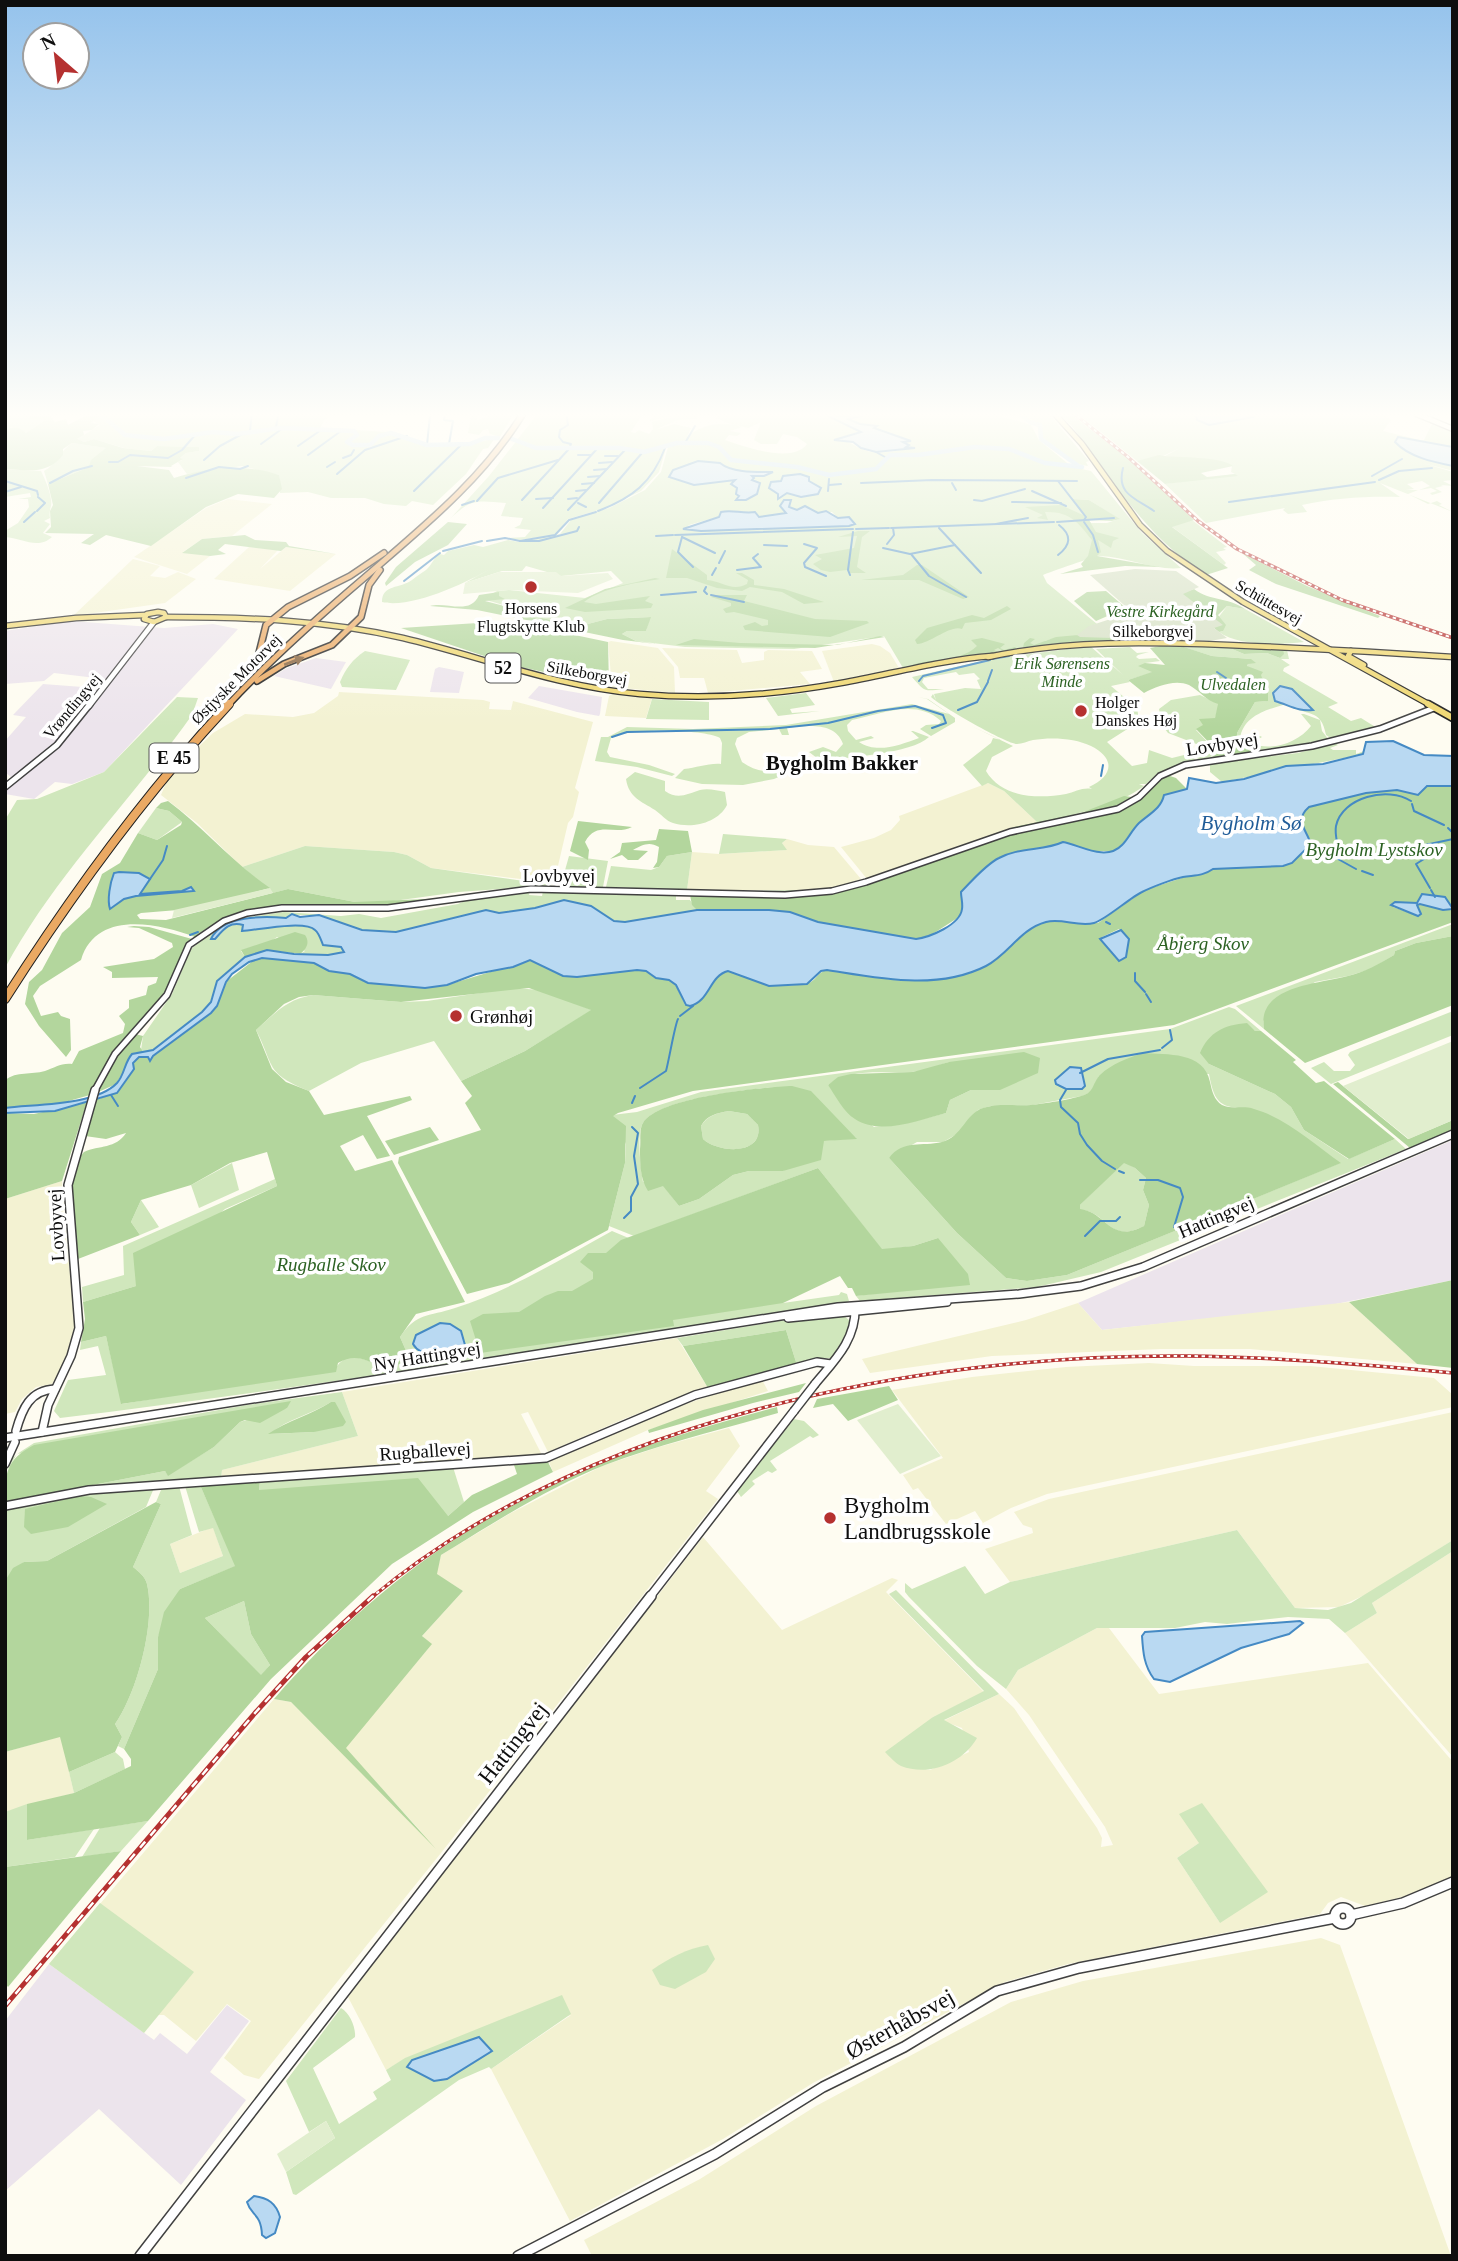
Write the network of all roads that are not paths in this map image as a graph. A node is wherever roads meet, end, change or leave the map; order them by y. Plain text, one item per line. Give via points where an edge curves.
1 (427, 518) edge
2 (434, 518) edge
3 (437, 518) edge
4 (1135, 518) edge
5 (416, 529) junction
6 (1191, 569) junction
7 (166, 617) junction
8 (148, 619) junction
9 (272, 620) junction
10 (5, 626) edge
11 (349, 628) junction
12 (1290, 629) junction
13 (1274, 646) junction
14 (1308, 647) junction
15 (1329, 649) junction
16 (1351, 651) junction
17 (1373, 652) junction
18 (1453, 657) edge
19 (1379, 675) junction
20 (228, 700) junction
21 (1434, 708) junction
22 (219, 714) junction
23 (1453, 716) edge
24 (5, 787) edge
25 (5, 989) edge
26 (5, 999) edge
27 (1453, 1134) edge
28 (984, 1296) junction
29 (855, 1309) junction
30 (751, 1321) joint
31 (831, 1364) junction
32 (55, 1389) junction
33 (16, 1430) dead end
34 (42, 1432) junction
35 (5, 1437) edge
36 (15, 1442) dead end
37 (5, 1464) edge
38 (5, 1506) edge
39 (1453, 1882) edge
40 (139, 2256) edge
41 (518, 2256) edge

1 - 5 highway, Østjyske Motorvej / E 45
2 - 22 highway, Østjyske Motorvej / E 45 via 310,625
3 - 11 highway via 377,573 369,585 364,611
4 - 6 main road
5 - 9 highway via 363,569 302,598
5 - 20 highway, Østjyske Motorvej / E 45 via 304,626
6 - 12 main road, Schüttesvej
6 - 15 main road, Schüttesvej
7 - 8 main road, 52
7 - 8 main road, 52 via 158,612
7 - 9 main road, Silkeborgvej / 52
8 - 10 main road, 52 via 123,616
8 - 24 street, Vrøndingvej via 146,630 118,671 57,745
9 - 11 main road, Silkeborgvej / 52
9 - 20 highway via 264,628 258,657
11 - 13 main road, Silkeborgvej / 52 via 402,638 537,677 620,693 676,696 740,696 842,683 1063,646 1120,642
22 -> 11 highway via 264,676 326,648
12 - 14 main road via 1309,642
12 - 15 main road, Schüttesvej
13 - 14 main road, Silkeborgvej / 52
13 - 15 main road, Silkeborgvej / 52
14 - 15 main road, Silkeborgvej / 52
15 - 16 main road, Silkeborgvej
15 - 17 main road, Silkeborgvej
15 - 19 main road, Schüttesvej
15 - 21 main road, Schüttesvej / 52
16 - 17 main road, Silkeborgvej
16 - 19 main road, Schüttesvej via 1349,657
17 - 18 main road, Silkeborgvej
19 - 23 main road, Schüttesvej / 52
20 - 25 highway, Østjyske Motorvej / E 45 via 106,843
21 - 23 main road, Schüttesvej / 52
21 - 32 street, Lovbyvej via 1380,729 1312,746 1185,765 1160,776 1139,797 1118,809 1010,832 832,891 785,895 531,889 388,908 304,906 224,921 195,938 167,995 115,1054 90,1102 68,1185 79,1328 76,1346
22 - 26 highway, Østjyske Motorvej / E 45 via 111,843
27 - 28 street, Hattingvej via 1143,1267 1080,1286
28 - 29 street, Hattingvej
28 - 29 street, Hattingvej
29 - 30 street, Hattingvej
29 - 31 street, Hattingvej via 851,1338
30 - 34 street, Ny Hattingvej
31 - 38 street, Rugballevej via 817,1362 695,1395 546,1458 89,1490
31 - 40 street, Hattingvej, bridge
32 - 33 street via 32,1394
32 - 34 street, Lovbyvej via 45,1408
34 - 35 street, Ny Hattingvej
36 - 37 street
39 - 41 street, Østerhåbsvej via 1403,1904 1351,1915 1340,1908 1335,1918 1079,1968 997,1991 904,2047 823,2087 715,2154

